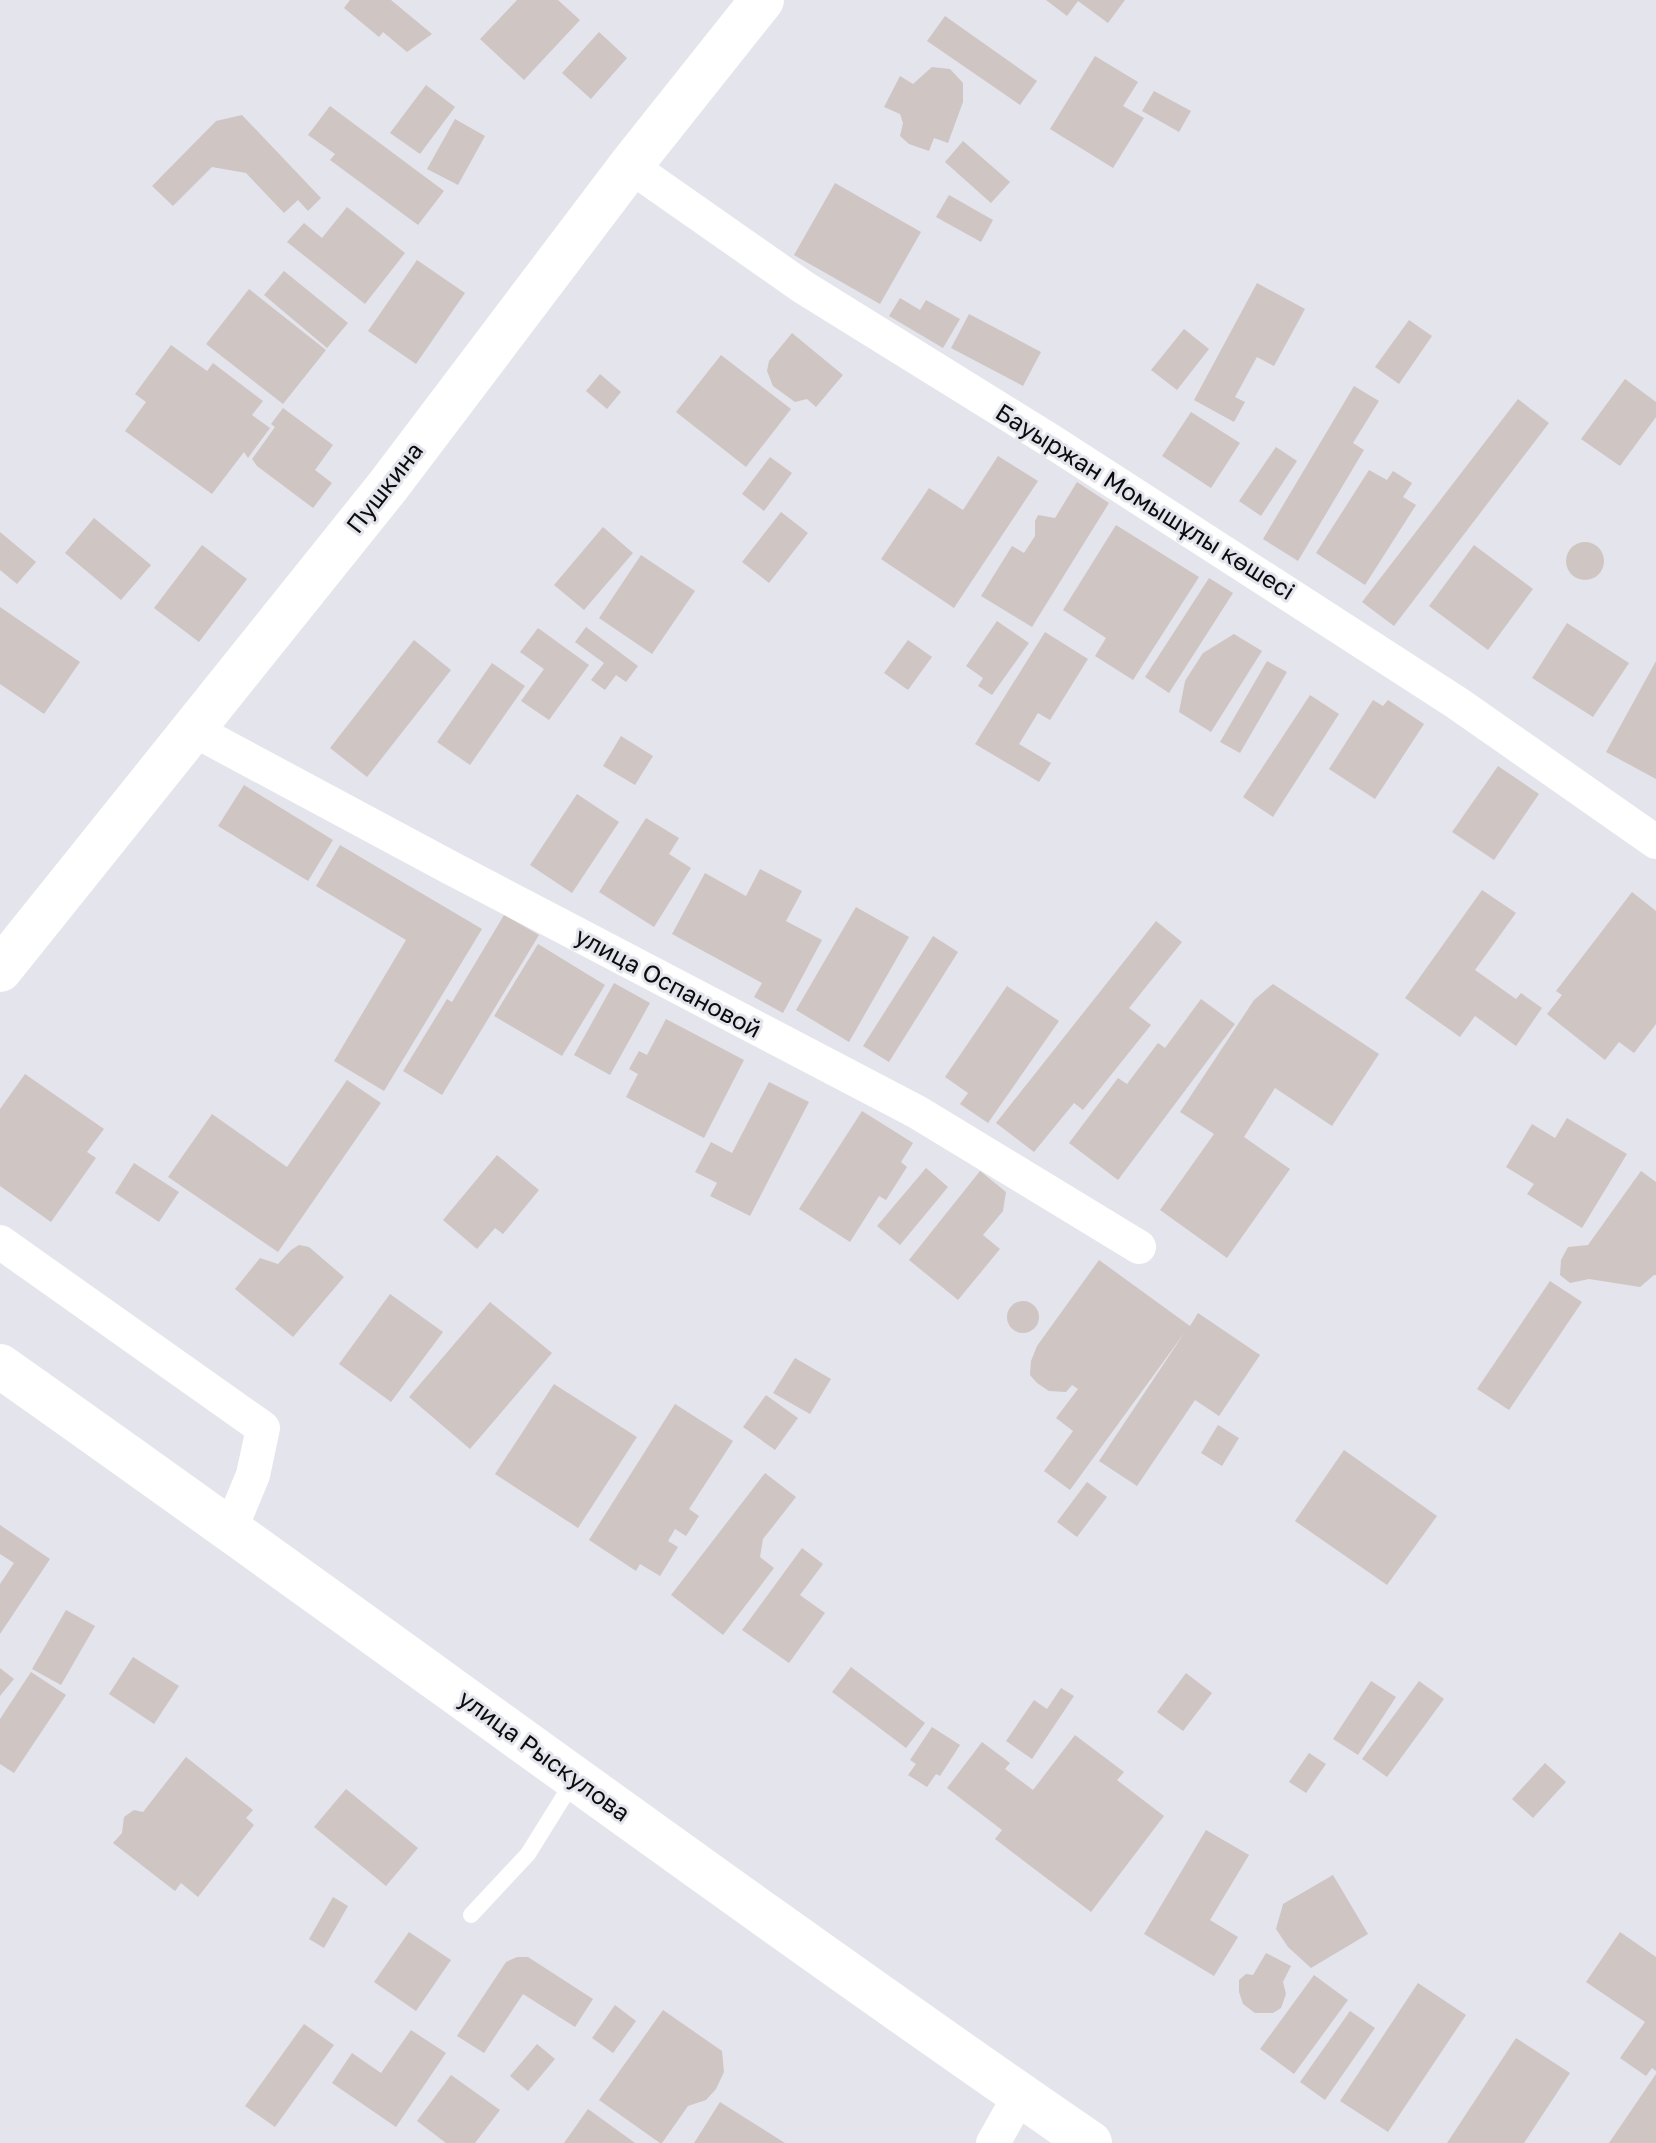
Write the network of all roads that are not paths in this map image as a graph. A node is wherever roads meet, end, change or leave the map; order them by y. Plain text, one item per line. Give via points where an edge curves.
1 (762, 0) edge
2 (630, 166) junction
3 (192, 729) junction
4 (1656, 842) edge
5 (0, 970) edge
6 (0, 1242) edge
7 (1139, 1247) dead end
8 (0, 1366) edge
9 (231, 1528) junction
10 (575, 1779) junction
11 (471, 1915) dead end
12 (1020, 2095) junction
13 (993, 2143) edge
14 (1090, 2143) edge

1 - 2 main road, Пушкина
2 - 3 main road, Пушкина via 388,486
2 - 4 street, Бауыржан Момышұлы көшесі via 803,287 1457,703
3 - 5 main road, Пушкина
3 - 7 street, улица Оспановой via 917,1112
6 - 9 street via 263,1428 253,1475
8 - 9 main road, улица Рыскулова
9 - 10 main road, улица Рыскулова
10 - 11 lane via 528,1854
10 - 12 main road, улица Рыскулова
12 - 13 street
12 - 14 main road, улица Рыскулова

